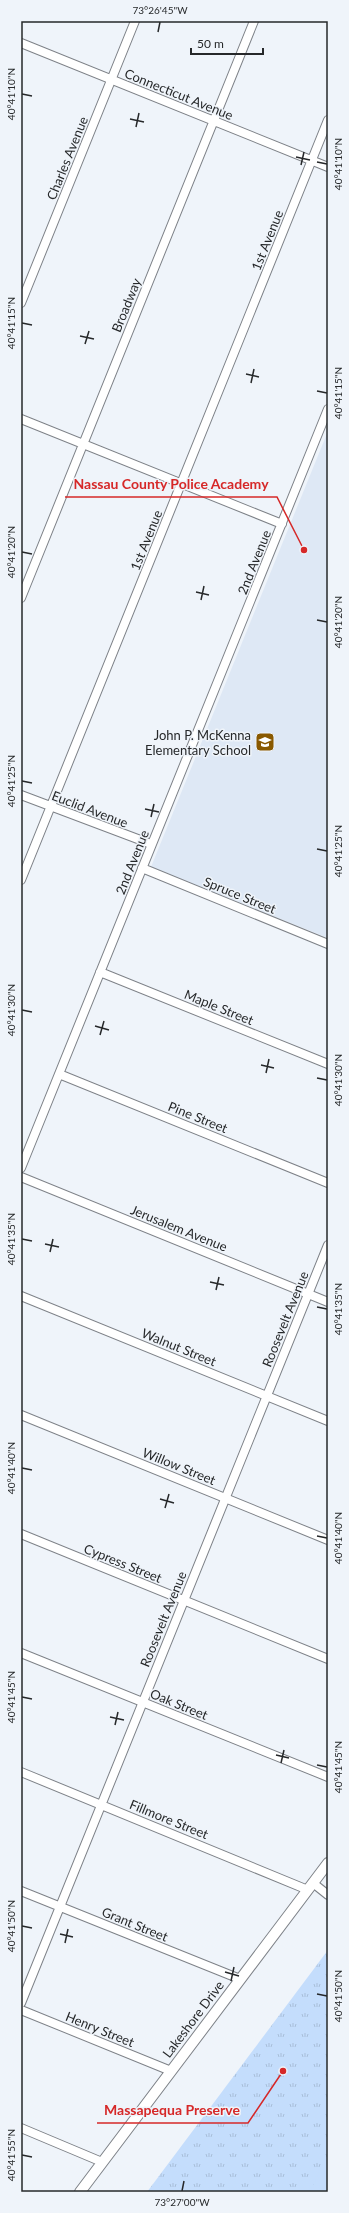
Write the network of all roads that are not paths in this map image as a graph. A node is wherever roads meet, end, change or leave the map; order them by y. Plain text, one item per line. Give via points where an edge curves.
1 (135, 21) edge
2 (254, 21) edge
3 (21, 43) edge
4 (112, 80) junction
5 (328, 120) edge
6 (214, 121) junction
7 (312, 161) junction
8 (328, 167) edge
9 (21, 304) edge
10 (328, 409) edge
11 (21, 419) edge
12 (83, 444) junction
13 (182, 483) junction
14 (282, 524) junction
15 (21, 598) edge
16 (21, 795) edge
17 (51, 807) junction
18 (151, 844) junction
19 (142, 868) junction
20 (21, 880) edge
21 (328, 944) edge
22 (100, 972) junction
23 (328, 1064) edge
24 (59, 1074) junction
25 (21, 1168) edge
26 (21, 1177) edge
27 (328, 1183) edge
28 (328, 1245) edge
29 (308, 1294) junction
30 (21, 1296) edge
31 (328, 1302) edge
32 (267, 1396) junction
33 (21, 1415) edge
34 (328, 1420) edge
35 (226, 1498) junction
36 (21, 1534) edge
37 (328, 1540) edge
38 (184, 1600) junction
39 (21, 1653) edge
40 (328, 1659) edge
41 (143, 1702) junction
42 (21, 1772) edge
43 (328, 1777) edge
44 (101, 1805) junction
45 (328, 1863) edge
46 (310, 1887) junction
47 (21, 1891) edge
48 (328, 1895) edge
49 (60, 1907) junction
50 (240, 1979) junction
51 (21, 2003) edge
52 (21, 2010) edge
53 (171, 2071) junction
54 (21, 2128) edge
55 (102, 2162) junction
56 (80, 2192) edge

1 - 4 street, Charles Avenue
2 - 6 street, Broadway
3 - 4 street, Connecticut Avenue
4 - 6 street, Connecticut Avenue
4 - 9 street, Charles Avenue
5 - 7 street, 1st Avenue
6 - 7 street, Connecticut Avenue
6 - 12 street, Broadway
7 - 8 street, Connecticut Avenue
7 - 13 street, 1st Avenue
10 - 14 street, 2nd Avenue
11 - 12 street
12 - 13 street
12 - 15 street, Broadway
13 - 14 street
13 - 17 street, 1st Avenue
14 - 18 street, 2nd Avenue
16 - 17 street, Euclid Avenue
17 - 18 street, Euclid Avenue
17 - 20 street, 1st Avenue
18 - 19 street, 2nd Avenue
19 - 21 street, Spruce Street
19 - 22 street, 2nd Avenue
22 - 23 street, Maple Street
22 - 24 street, 2nd Avenue
24 - 25 street, 2nd Avenue
24 - 27 street, Pine Street
26 - 29 street, Jerusalem Avenue
28 - 29 street, Roosevelt Avenue
29 - 31 street, Jerusalem Avenue
29 - 32 street, Roosevelt Avenue
30 - 32 street, Walnut Street
32 - 34 street, Walnut Street
32 - 35 street, Roosevelt Avenue
33 - 35 street, Willow Street
35 - 37 street, Willow Street
35 - 38 street, Roosevelt Avenue
36 - 38 street, Cypress Street
38 - 40 street, Cypress Street
38 - 41 street, Roosevelt Avenue
39 - 41 street, Oak Street
41 - 43 street, Oak Street
41 - 44 street, Roosevelt Avenue
42 - 44 street, Fillmore Street
44 - 46 street, Fillmore Street
44 - 49 street, Roosevelt Avenue
45 - 46 street, Lakeshore Drive
46 - 48 street, Fillmore Street
46 - 50 street, Lakeshore Drive
47 - 49 street, Grant Street
49 - 50 street, Grant Street
49 - 51 street, Roosevelt Avenue
50 - 53 street, Lakeshore Drive
52 - 53 street, Henry Street
53 - 55 street, Lakeshore Drive
54 - 55 street
55 - 56 street, Lakeshore Drive

